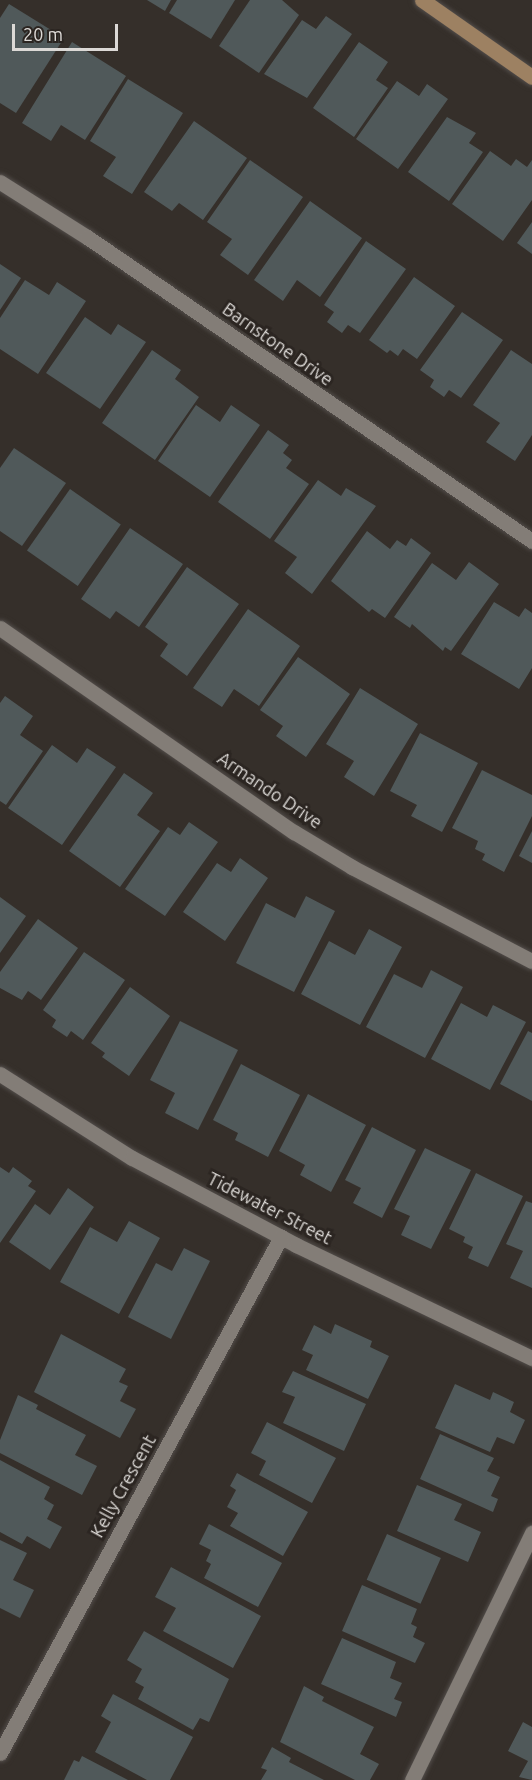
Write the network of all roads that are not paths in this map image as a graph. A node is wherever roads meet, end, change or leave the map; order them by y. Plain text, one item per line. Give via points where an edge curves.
1 (422, 0) edge
2 (532, 77) edge
3 (0, 182) edge
4 (532, 541) edge
5 (0, 628) edge
6 (532, 961) edge
7 (0, 1074) edge
8 (281, 1237) junction
9 (532, 1358) edge
10 (532, 1533) edge
11 (0, 1753) edge
12 (412, 1780) edge

1 - 2 street
3 - 4 street, Barnstone Drive via 87,237
5 - 6 street, Armando Drive via 294,832 352,867
7 - 8 street, Tidewater Street via 132,1158
8 - 9 street, Tidewater Street
8 - 11 street, Kelly Crescent
10 - 12 street

